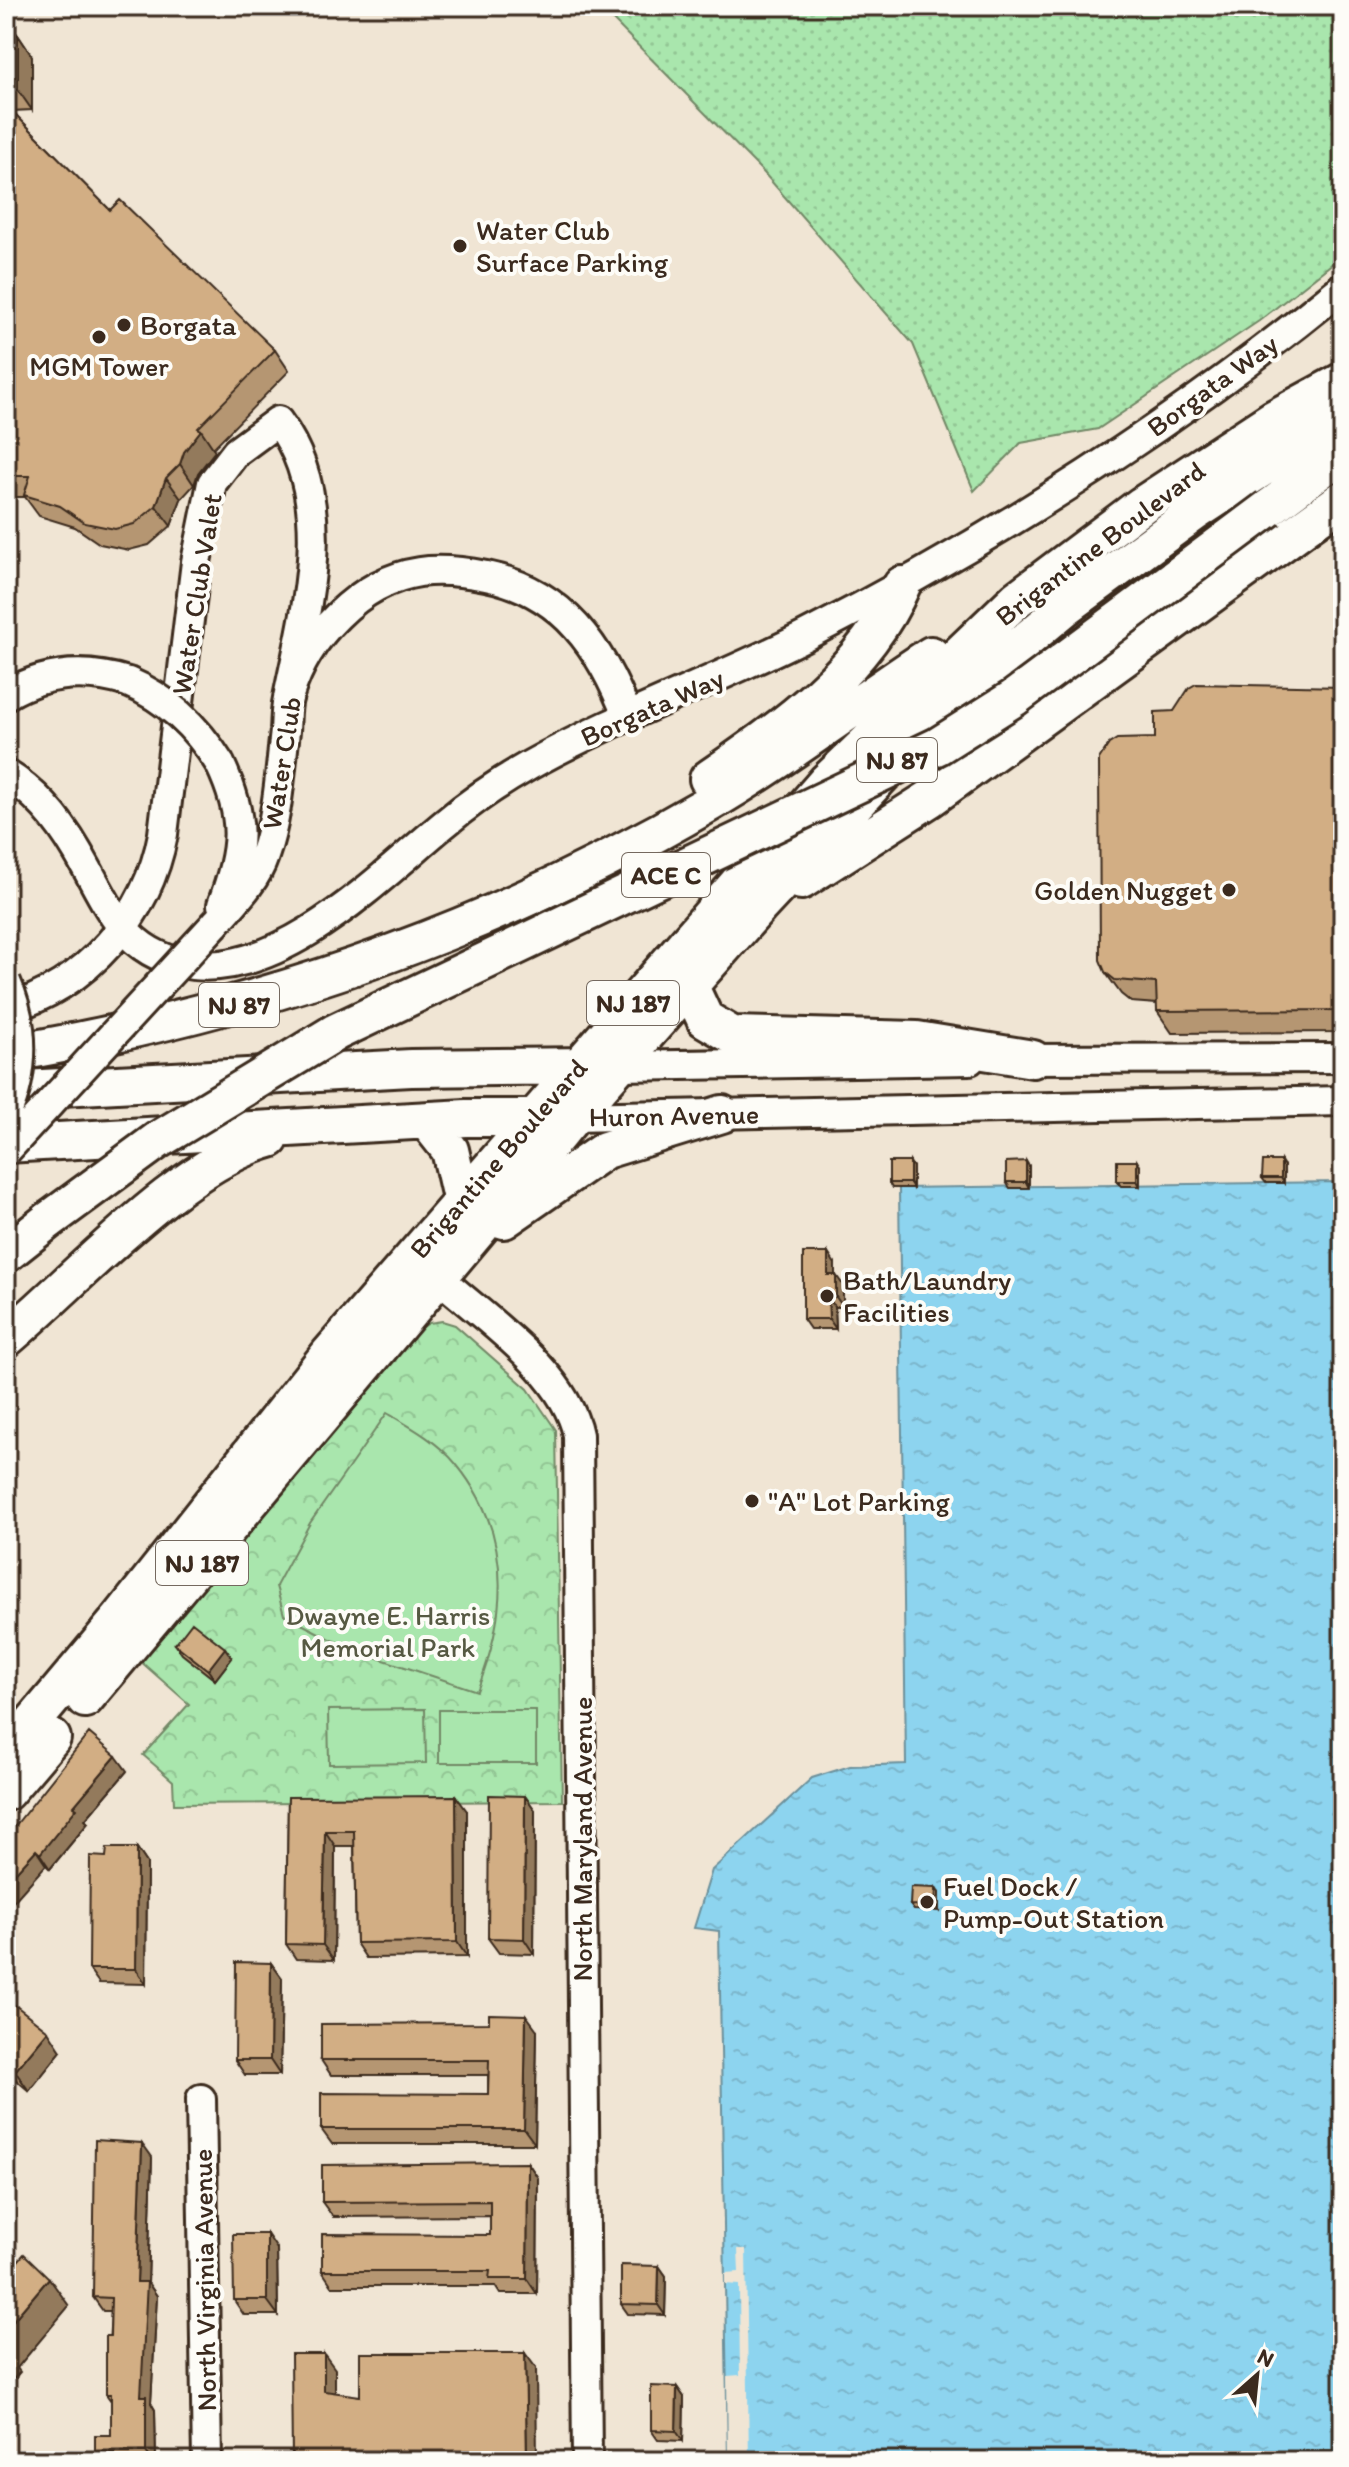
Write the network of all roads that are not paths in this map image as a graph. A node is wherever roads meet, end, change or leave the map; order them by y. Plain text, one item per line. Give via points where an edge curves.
1 (1343, 287) edge
2 (1343, 367) edge
3 (1343, 381) edge
4 (1343, 415) edge
5 (1273, 419) junction
6 (1334, 460) edge
7 (1343, 499) edge
8 (902, 585) junction
9 (1017, 599) junction
10 (6, 695) edge
11 (288, 698) junction
12 (628, 718) junction
13 (6, 774) edge
14 (537, 893) junction
15 (759, 907) junction
16 (215, 924) junction
17 (121, 928) junction
18 (6, 982) edge
19 (691, 989) junction
20 (6, 1009) edge
21 (6, 1054) edge
22 (1343, 1058) edge
23 (1033, 1059) junction
24 (578, 1066) junction
25 (620, 1066) junction
26 (6, 1090) edge
27 (1343, 1101) edge
28 (722, 1114) junction
29 (6, 1115) edge
30 (573, 1117) junction
31 (531, 1118) junction
32 (427, 1121) junction
33 (309, 1128) junction
34 (6, 1144) edge
35 (6, 1151) edge
36 (461, 1198) junction
37 (6, 1254) edge
38 (443, 1269) junction
39 (6, 1339) edge
40 (237, 1495) junction
41 (6, 1754) edge
42 (6, 1792) edge
43 (201, 2099) dead end
44 (207, 2461) edge
45 (587, 2461) edge

1 - 8 street, Borgata Way via 1200,397
2 - 5 main road
3 - 5 main road, Brigantine Boulevard / NJ 87
4 - 15 main road, Brigantine Boulevard / NJ 87 via 1142,550 1005,658 901,755
5 - 9 main road, Brigantine Boulevard / NJ 87 via 1142,505
6 - 37 main road, ACE C, bridge via 1038,681 961,732 336,1032 158,1140
7 - 15 main road via 931,798
8 - 12 street, Borgata Way
8 - 14 main road via 868,645 805,706 725,767 607,839
9 - 14 main road, NJ 87 via 786,757 639,842
9 - 24 main road, Brigantine Boulevard / NJ 187 via 826,782
10 - 16 street, bridge via 58,675 90,674 128,682 159,698 186,721 220,764 236,799 240,829 232,878
11 - 12 street, Water Club via 312,645 349,606 401,577 456,572 513,583 563,612 599,655
11 - 16 street, Water Club via 269,842 256,874
11 - 17 street, Water Club Valet via 314,524 302,464 278,421 236,452 212,483 196,562 159,857 144,897
12 - 17 street, Borgata Way via 495,786 362,896 282,944 229,962 188,964 157,954
13 - 17 street, Borgata Way via 54,816
14 - 21 main road, NJ 87 via 393,953 245,1003
15 - 19 main road, Brigantine Boulevard / NJ 87
16 - 35 street, Water Club, bridge
17 - 20 street, Water Club Valet via 72,978 45,996
18 - 29 street, bridge via 18,1016 21,1055
19 - 23 main road via 705,1019 732,1035 917,1040
19 - 25 main road, Brigantine Boulevard / NJ 87
22 - 23 street, Huron Avenue
23 - 25 street, Huron Avenue
24 - 25 main road, Huron Avenue
24 - 26 main road, Huron Avenue via 411,1068
24 - 31 main road, Brigantine Boulevard / NJ 187
25 - 30 main road, Brigantine Boulevard / NJ 87
27 - 28 street, Huron Avenue
28 - 30 street, Huron Avenue
28 - 38 main road via 605,1150
30 - 31 main road, Huron Avenue
30 - 38 main road, Brigantine Boulevard / NJ 187
31 - 32 main road, Huron Avenue
31 - 36 main road, Brigantine Boulevard / NJ 187
32 - 33 main road, Huron Avenue
32 - 36 main road via 450,1150
33 - 34 main road, Huron Avenue
33 - 39 main road via 250,1145 202,1170
36 - 40 main road, Brigantine Boulevard / NJ 187
38 - 40 main road, Brigantine Boulevard / NJ 187
38 - 45 street, North Maryland Avenue via 550,1379 571,1410 578,1435
40 - 41 main road, Brigantine Boulevard / NJ 187 via 112,1628
40 - 42 main road, Brigantine Boulevard / NJ 187
43 - 44 street, North Virginia Avenue

